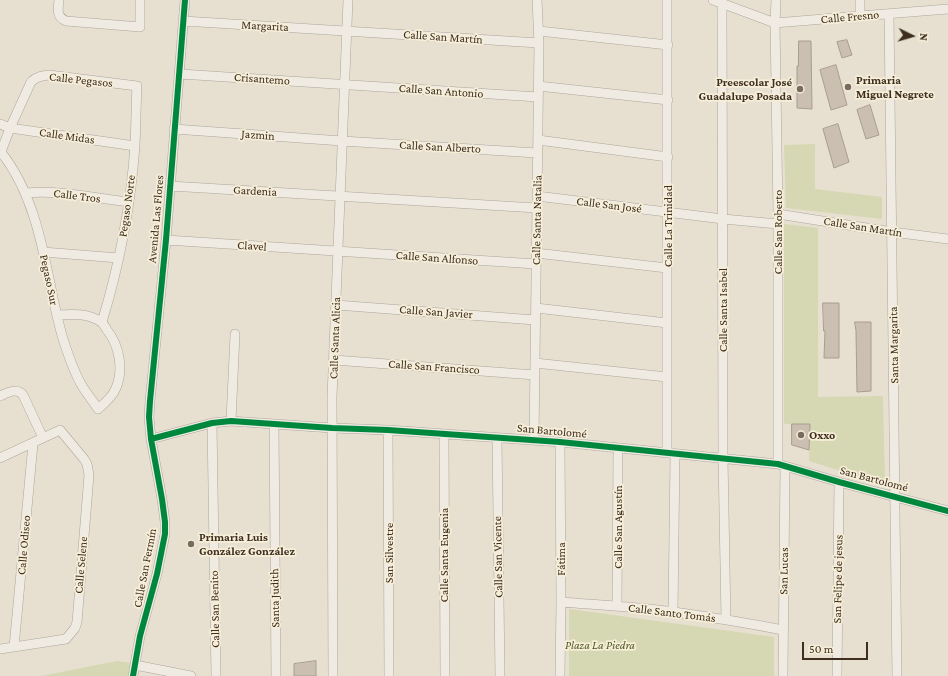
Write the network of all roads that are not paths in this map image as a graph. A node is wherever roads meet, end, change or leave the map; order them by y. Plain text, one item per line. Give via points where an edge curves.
1 (59, 0) edge
2 (140, 0) edge
3 (185, 0) edge
4 (348, 0) edge
5 (537, 0) edge
6 (668, 0) edge
7 (776, 0) edge
8 (860, 0) edge
9 (719, 1) edge
10 (948, 8) edge
11 (889, 14) junction
12 (860, 16) junction
13 (183, 21) junction
14 (775, 23) junction
15 (347, 31) junction
16 (539, 31) junction
17 (539, 43) junction
18 (668, 45) junction
19 (180, 74) junction
20 (344, 85) junction
21 (137, 86) joint
22 (538, 86) junction
23 (538, 97) junction
24 (668, 100) junction
25 (0, 124) edge
26 (10, 128) junction
27 (174, 129) junction
28 (538, 140) junction
29 (342, 141) junction
30 (135, 146) junction
31 (1, 152) edge
32 (537, 153) junction
33 (668, 157) junction
34 (170, 186) junction
35 (26, 193) junction
36 (340, 196) junction
37 (537, 196) junction
38 (129, 202) junction
39 (537, 208) junction
40 (668, 212) junction
41 (778, 214) junction
42 (723, 219) junction
43 (778, 224) junction
44 (892, 232) junction
45 (948, 239) edge
46 (166, 240) junction
47 (43, 252) junction
48 (338, 252) junction
49 (536, 253) junction
50 (119, 258) junction
51 (536, 264) junction
52 (667, 268) junction
53 (336, 305) junction
54 (536, 308) junction
55 (56, 315) junction
56 (535, 320) junction
57 (102, 322) junction
58 (667, 323) junction
59 (235, 334) dead end
60 (334, 360) junction
61 (535, 363) junction
62 (535, 375) junction
63 (667, 377) junction
64 (0, 396) edge
65 (231, 421) junction
66 (212, 423) junction
67 (274, 424) junction
68 (332, 428) junction
69 (388, 430) junction
70 (444, 434) junction
71 (43, 438) junction
72 (497, 438) junction
73 (151, 439) junction
74 (534, 440) junction
75 (560, 442) junction
76 (33, 444) junction
77 (618, 448) junction
78 (671, 453) junction
79 (0, 458) edge
80 (723, 458) junction
81 (782, 465) junction
82 (839, 482) junction
83 (895, 496) junction
84 (948, 511) edge
85 (561, 602) junction
86 (618, 606) junction
87 (673, 612) junction
88 (726, 619) junction
89 (783, 630) junction
90 (14, 647) junction
91 (0, 649) edge
92 (135, 666) junction
93 (160, 673) edge
94 (133, 676) edge
95 (192, 676) edge
96 (216, 676) edge
97 (276, 676) edge
98 (333, 676) edge
99 (389, 676) edge
100 (445, 676) edge
101 (500, 676) edge
102 (560, 676) edge
103 (783, 676) edge
104 (837, 676) edge
105 (898, 676) edge

1 - 2 street via 61,19 140,27
3 - 13 street, Avenida Las Flores
4 - 15 street, Calle Santa Alicia
5 - 16 street, Calle Santa Natalia
6 - 18 street, Calle La Trinidad
7 - 14 street, Calle San Roberto
8 - 12 street
9 - 14 street
9 - 42 street, Calle Santa Isabel
10 - 11 street, Calle Fresno
11 - 12 street, Calle Fresno
11 - 44 street, Santa Margarita
12 - 14 street, Calle Fresno
13 - 15 street, Margarita
13 - 19 street, Avenida Las Flores
14 - 41 street, Calle San Roberto
15 - 17 street, Calle San Martín
15 - 20 street, Calle Santa Alicia
16 - 17 street, Calle Santa Natalia
16 - 18 street
17 - 22 street, Calle Santa Natalia
18 - 24 street, Calle La Trinidad
19 - 20 street, Crisantemo
19 - 27 street, Avenida Las Flores
20 - 23 street, Calle San Antonio
20 - 29 street, Calle Santa Alicia
21 - 26 street, Calle Pegasos via 49,75 39,76 31,82
21 - 30 street, Pegaso Norte
22 - 23 street, Calle Santa Natalia
22 - 24 street
23 - 28 street, Calle Santa Natalia
24 - 33 street, Calle La Trinidad
25 - 26 street, Calle Midas
26 - 30 street, Calle Midas
26 - 31 street, Calle Pegasos
27 - 29 street, Jazmin
27 - 34 street, Avenida Las Flores
28 - 32 street, Calle Santa Natalia
28 - 33 street
29 - 32 street, Calle San Alberto
29 - 36 street, Calle Santa Alicia
30 - 38 street, Pegaso Norte
31 - 35 street, Pegaso Sur
32 - 37 street, Calle Santa Natalia
33 - 40 street, Calle La Trinidad
34 - 36 street, Gardenia
34 - 46 street, Avenida Las Flores
35 - 38 street, Calle Tros via 52,193
35 - 47 street, Pegaso Sur
36 - 39 street
36 - 48 street, Calle Santa Alicia
37 - 39 street, Calle Santa Natalia
37 - 40 street, Calle San José
38 - 50 street, Pegaso Norte
39 - 49 street, Calle Santa Natalia
40 - 42 street, Calle San José
40 - 52 street, Calle La Trinidad
41 - 43 street, Calle San Roberto
41 - 44 street, Calle San Martín
42 - 43 street, Calle San José
42 - 80 street, Calle Santa Isabel
43 - 81 street, Calle San Roberto
44 - 45 street, Calle San Martín
44 - 83 street, Santa Margarita
46 - 48 street, Clavel
46 - 73 street, Avenida Las Flores via 150,401
47 - 50 street
47 - 55 street, Pegaso Sur
48 - 51 street, Calle San Alfonso
48 - 53 street, Calle Santa Alicia
49 - 51 street, Calle Santa Natalia
49 - 52 street
50 - 57 street, Pegaso Norte
51 - 54 street, Calle Santa Natalia
52 - 58 street, Calle La Trinidad
53 - 56 street, Calle San Javier
53 - 60 street, Calle Santa Alicia
54 - 56 street, Calle Santa Natalia
54 - 58 street
55 - 57 street via 81,315
55 - 57 street, Pegaso Sur via 78,377 98,409 116,390 120,369 116,345
56 - 61 street, Calle Santa Natalia
58 - 63 street, Calle La Trinidad
59 - 65 street
60 - 62 street, Calle San Francisco
60 - 68 street, Calle Santa Alicia
61 - 62 street, Calle Santa Natalia
61 - 63 street
62 - 74 street, Calle Santa Natalia
63 - 78 street, Calle La Trinidad
64 - 71 street via 21,392
65 - 66 street, San Bartolomé
65 - 67 street, San Bartolomé
66 - 73 street, San Bartolomé
66 - 96 street, Calle San Benito
67 - 68 street, San Bartolomé
67 - 97 street, Santa Judith
68 - 69 street, San Bartolomé
68 - 98 street, Calle Santa Alicia
69 - 70 street, San Bartolomé
69 - 99 street, San Silvestre
70 - 72 street, San Bartolomé
70 - 100 street, Calle Santa Eugenia
71 - 76 street
71 - 90 street, Calle Selene via 60,430 89,469 76,622 75,628 66,639
72 - 74 street, San Bartolomé
72 - 101 street, Calle San Vicente
73 - 92 street, Calle San Fermín via 165,534
74 - 75 street, San Bartolomé
75 - 77 street, San Bartolomé
75 - 85 street, Fátima
76 - 79 street
76 - 90 street, Calle Odiseo
77 - 78 street, San Bartolomé
77 - 86 street, Calle San Agustín
78 - 80 street, San Bartolomé
78 - 87 street, Calle La Trinidad
80 - 81 street, San Bartolomé
80 - 88 street, Calle Santa Isabel
81 - 82 street, San Bartolomé
81 - 89 street, San Lucas
82 - 83 street, San Bartolomé
82 - 104 street, San Felipe de jesus
83 - 84 street, San Bartolomé
83 - 105 street, Santa Margarita
85 - 86 street, Calle Santo Tomás
85 - 102 street, Fátima
86 - 87 street, Calle Santo Tomás
87 - 88 street, Calle Santo Tomás
88 - 89 street, Calle Santo Tomás
89 - 103 street, San Lucas
90 - 91 street, Calle Selene
92 - 93 street
92 - 94 street, Calle San Fermín
93 - 95 street

